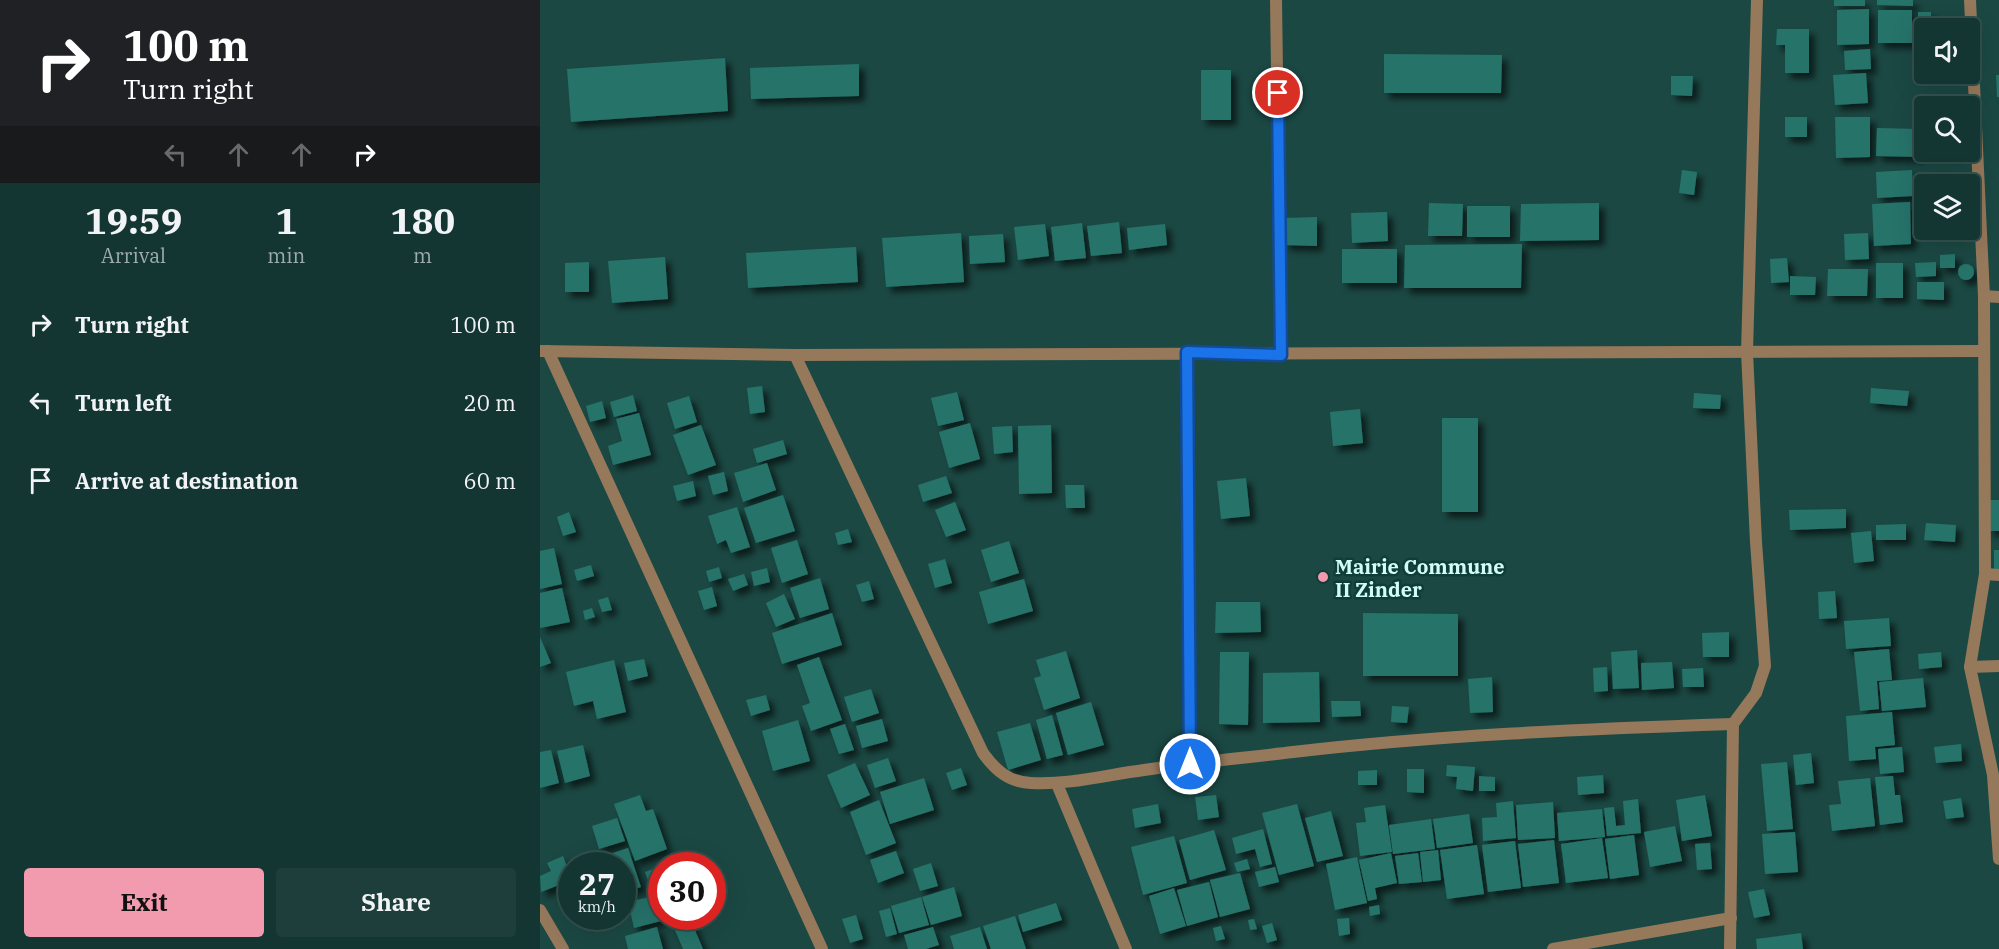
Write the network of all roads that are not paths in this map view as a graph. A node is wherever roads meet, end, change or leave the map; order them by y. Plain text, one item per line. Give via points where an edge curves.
1 (1276, 0) edge
2 (1757, 0) edge
3 (1970, 0) edge
4 (1984, 296) junction
5 (1999, 297) edge
6 (544, 351) edge
7 (1984, 351) junction
8 (1187, 352) junction
9 (1746, 352) junction
10 (795, 355) junction
11 (1281, 355) junction
12 (1985, 574) junction
13 (1999, 575) edge
14 (1999, 666) edge
15 (1970, 667) junction
16 (1733, 724) junction
17 (1190, 764) junction
18 (1996, 776) edge
19 (1056, 784) junction
20 (1999, 859) edge
21 (540, 910) edge
22 (1731, 918) junction
23 (563, 949) edge
24 (822, 949) edge
25 (1126, 949) edge
26 (1553, 949) edge
27 (1731, 949) edge

1 - 11 street
2 - 9 street
3 - 4 street
4 - 5 street
4 - 7 street
6 - 10 street
6 - 24 street
7 - 9 street
7 - 12 street
8 - 10 street
8 - 11 street
8 - 17 street
9 - 11 street
9 - 16 street via 1765,666 1756,693
10 - 19 street via 983,753 1005,777
12 - 13 street
12 - 15 street
14 - 15 street
15 - 18 street
16 - 17 street via 1541,730 1393,741
16 - 22 street
17 - 19 street
18 - 20 street
19 - 25 street
21 - 23 street
22 - 26 street
22 - 27 street

